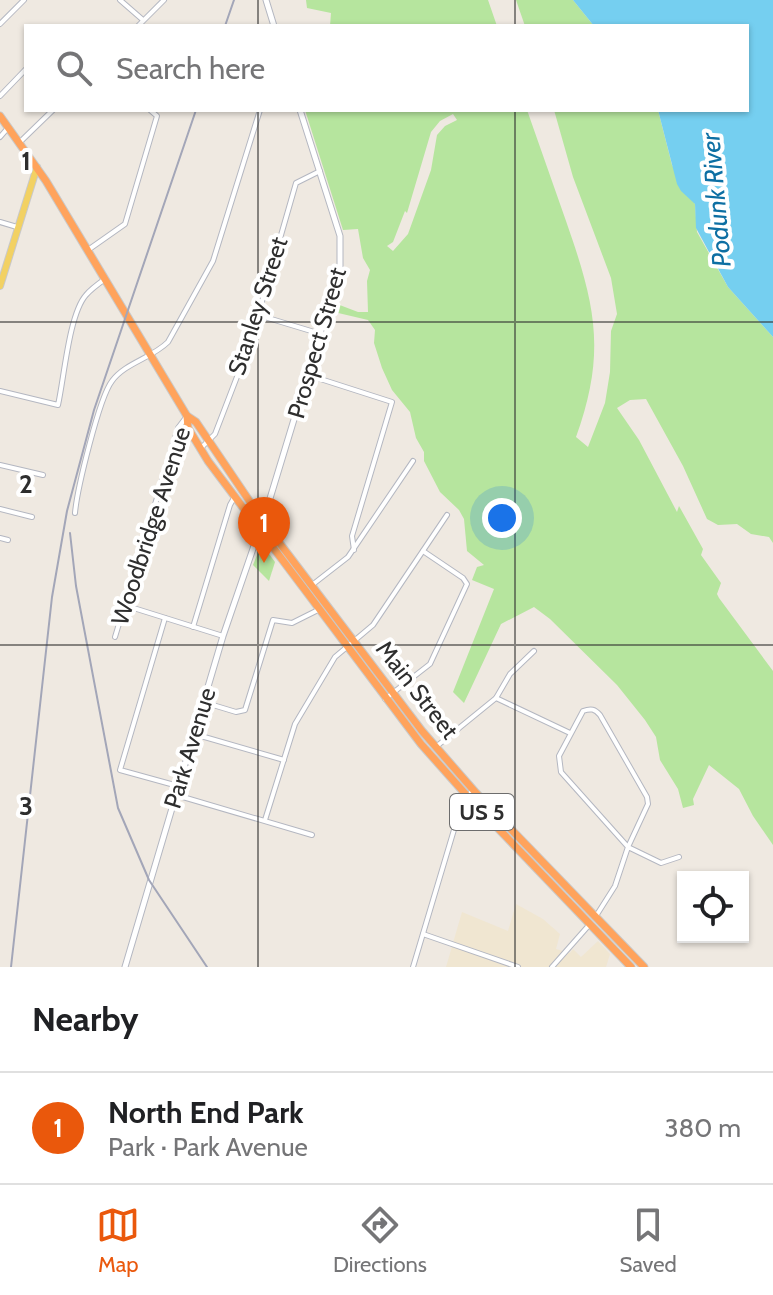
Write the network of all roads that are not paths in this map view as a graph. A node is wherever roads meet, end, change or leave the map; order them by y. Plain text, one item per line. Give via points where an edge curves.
1 (24, 0) edge
2 (120, 0) edge
3 (164, 0) edge
4 (266, 0) edge
5 (143, 20) junction
6 (0, 24) edge
7 (140, 24) edge
8 (273, 24) edge
9 (24, 71) edge
10 (0, 96) edge
11 (51, 112) edge
12 (152, 112) edge
13 (259, 112) edge
14 (301, 112) edge
15 (0, 116) edge
16 (8, 127) junction
17 (0, 137) edge
18 (20, 142) junction
19 (37, 167) junction
20 (320, 171) junction
21 (0, 222) edge
22 (18, 228) junction
23 (88, 250) junction
24 (105, 279) junction
25 (0, 286) edge
26 (258, 315) junction
27 (321, 334) junction
28 (151, 355) junction
29 (308, 375) junction
30 (0, 391) edge
31 (187, 416) junction
32 (209, 443) junction
33 (200, 449) junction
34 (413, 461) dead end
35 (0, 465) edge
36 (43, 475) dead end
37 (238, 494) junction
38 (0, 509) edge
39 (75, 513) dead end
40 (447, 515) dead end
41 (32, 517) dead end
42 (263, 521) junction
43 (259, 530) junction
44 (0, 538) edge
45 (8, 540) dead end
46 (354, 550) junction
47 (423, 551) junction
48 (308, 589) junction
49 (124, 605) junction
50 (318, 610) junction
51 (165, 618) junction
52 (193, 627) junction
53 (223, 636) junction
54 (115, 637) dead end
55 (353, 641) junction
56 (345, 647) junction
57 (534, 651) dead end
58 (392, 693) junction
59 (496, 698) junction
60 (385, 699) junction
61 (203, 702) junction
62 (571, 733) junction
63 (194, 734) junction
64 (436, 747) junction
65 (284, 760) junction
66 (178, 786) junction
67 (470, 793) junction
68 (176, 795) junction
69 (265, 820) junction
70 (312, 835) dead end
71 (628, 847) junction
72 (679, 857) dead end
73 (593, 920) junction
74 (423, 934) junction
75 (125, 967) edge
76 (413, 967) edge
77 (518, 967) edge
78 (552, 967) edge
79 (631, 967) edge
80 (644, 967) edge

1 - 6 street
2 - 5 street
3 - 5 street
4 - 8 main road
5 - 7 street
9 - 10 street
11 - 18 street
12 - 23 street via 157,116 125,224
13 - 28 street via 213,261 170,339
14 - 20 main road, Prospect Street
15 - 16 highway, Main Street / US 5
16 - 17 street
16 - 18 highway, Main Street / US 5
18 - 19 highway, Main Street / US 5
19 - 22 main road
19 - 23 highway, Main Street / US 5
20 - 26 street, Stanley Street via 296,182
20 - 27 main road, Prospect Street via 342,247
21 - 22 street
22 - 25 main road
23 - 24 highway, Main Street / US 5
24 - 28 highway, Main Street / US 5
24 - 30 street via 83,298 64,357 58,405
26 - 27 street
26 - 32 street, Stanley Street
27 - 29 main road, Prospect Street
28 - 31 highway, Main Street / US 5
28 - 39 street via 110,384
29 - 42 main road, Prospect Street
29 - 46 street via 392,402 352,536
31 - 32 highway, Main Street / US 5
31 - 33 highway, Main Street / US 5
31 - 49 street, Woodbridge Avenue via 178,429
32 - 33 street
32 - 37 highway, Main Street / US 5
33 - 37 highway, Main Street / US 5
34 - 46 street
35 - 36 street
37 - 42 highway, Main Street / US 5
37 - 43 highway, Main Street / US 5
37 - 52 street via 230,505
38 - 41 street
40 - 47 street
42 - 43 main road, Prospect Street
42 - 48 highway, Main Street / US 5
43 - 48 highway, Main Street / US 5
43 - 53 main road, Park Avenue
44 - 45 street
46 - 48 street
47 - 55 street via 373,625
47 - 58 street via 467,581 430,664
48 - 50 highway, Main Street / US 5
48 - 55 highway, Main Street / US 5
49 - 51 street
49 - 54 street, Woodbridge Avenue
50 - 56 highway, Main Street / US 5
50 - 61 street via 292,623 273,620 245,710
51 - 52 street
51 - 66 street via 120,770
52 - 53 street
53 - 61 main road, Park Avenue
55 - 56 street
55 - 58 highway, Main Street / US 5
56 - 60 highway, Main Street / US 5
56 - 65 street via 298,719
57 - 59 street via 510,674
58 - 60 street
58 - 64 highway, Main Street / US 5
59 - 62 street
59 - 64 street
60 - 67 highway, Main Street / US 5
61 - 63 main road, Park Avenue
62 - 71 street via 559,756 561,772
62 - 71 street via 583,711 596,710 647,797 646,811
63 - 65 street
63 - 66 main road, Park Avenue
64 - 67 highway, Main Street / US 5
65 - 69 street
66 - 68 main road, Park Avenue
67 - 73 highway, Main Street / US 5
67 - 74 street via 462,803
68 - 69 street
68 - 75 main road, Park Avenue
69 - 70 street
71 - 72 street via 661,863
71 - 73 street via 615,886
73 - 78 street
73 - 79 highway, Main Street / US 5
73 - 80 highway, Main Street / US 5
74 - 76 street
74 - 77 street

